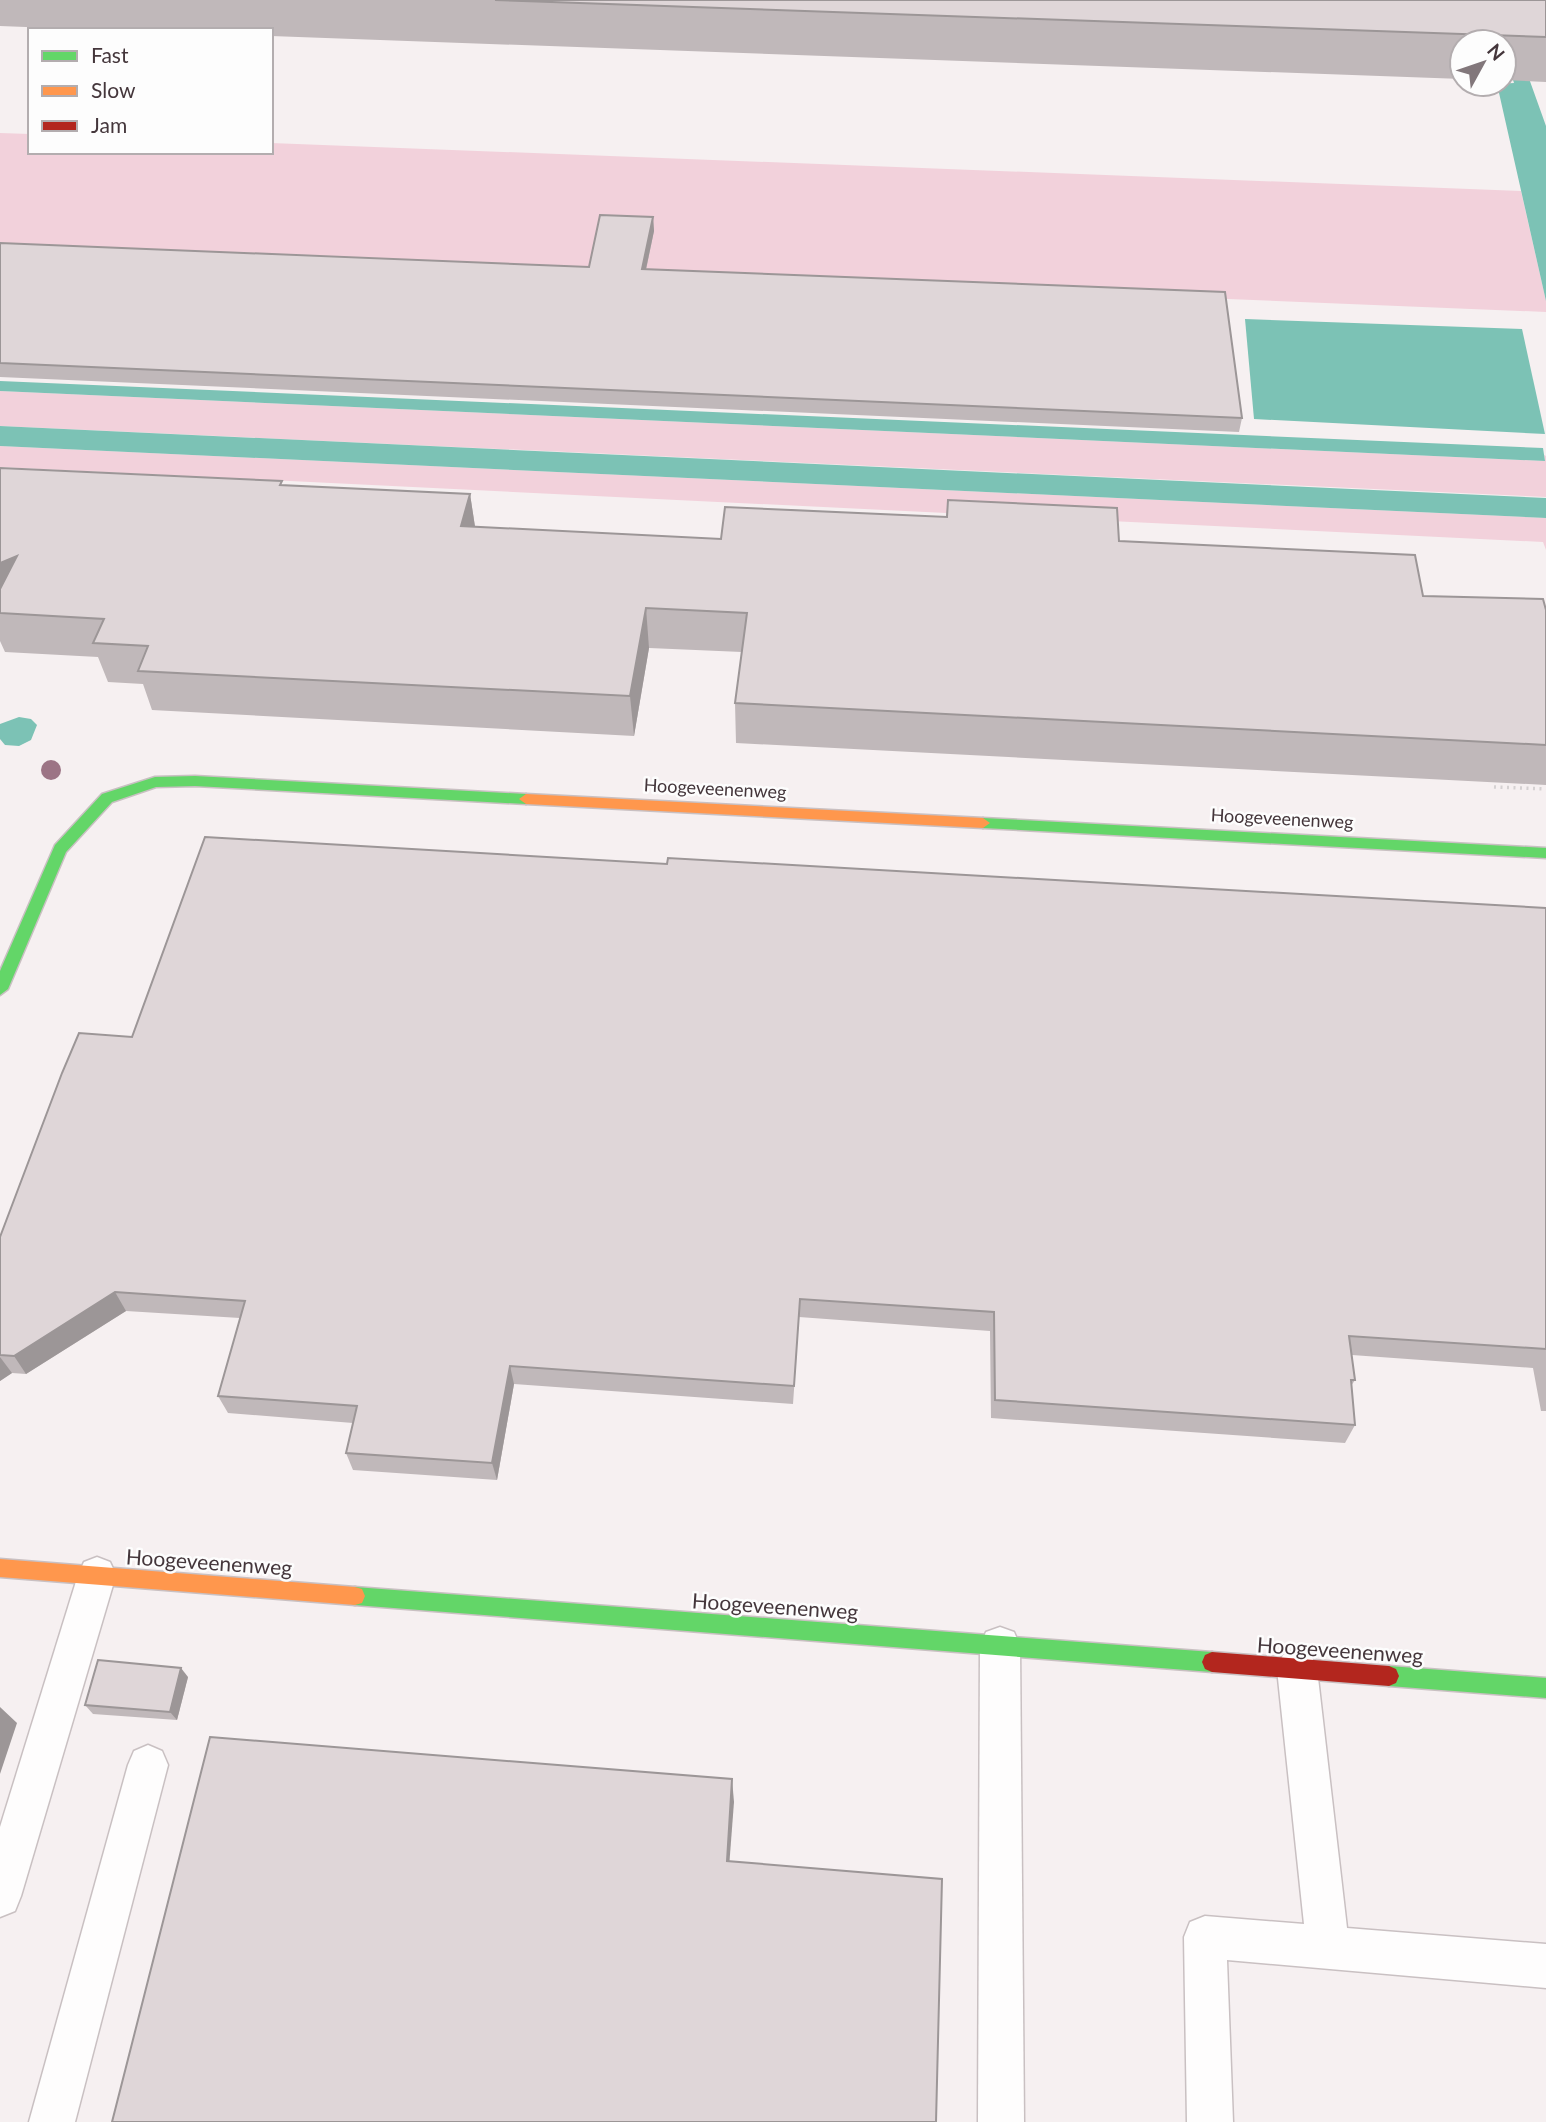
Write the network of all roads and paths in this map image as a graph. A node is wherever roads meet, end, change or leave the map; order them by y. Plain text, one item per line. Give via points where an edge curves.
1 (1494, 786) dead end
2 (1546, 789) edge
3 (1546, 853) edge
4 (0, 989) edge
5 (0, 1568) edge
6 (97, 1575) junction
7 (1000, 1646) junction
8 (1297, 1669) junction
9 (1546, 1688) edge
10 (148, 1765) dead end
11 (0, 1896) edge
12 (1328, 1948) junction
13 (1546, 1966) edge
14 (52, 2122) edge
15 (1001, 2122) edge
16 (1210, 2122) edge

1 - 2 path
3 - 4 street, Hoogeveenenweg via 155,782 107,798 60,849
5 - 6 street, Hoogeveenenweg
6 - 7 street, Hoogeveenenweg
6 - 11 lane
7 - 8 street, Hoogeveenenweg
7 - 15 lane
8 - 9 street, Hoogeveenenweg
8 - 12 lane
10 - 14 lane
12 - 13 lane
12 - 16 lane via 1205,1937

